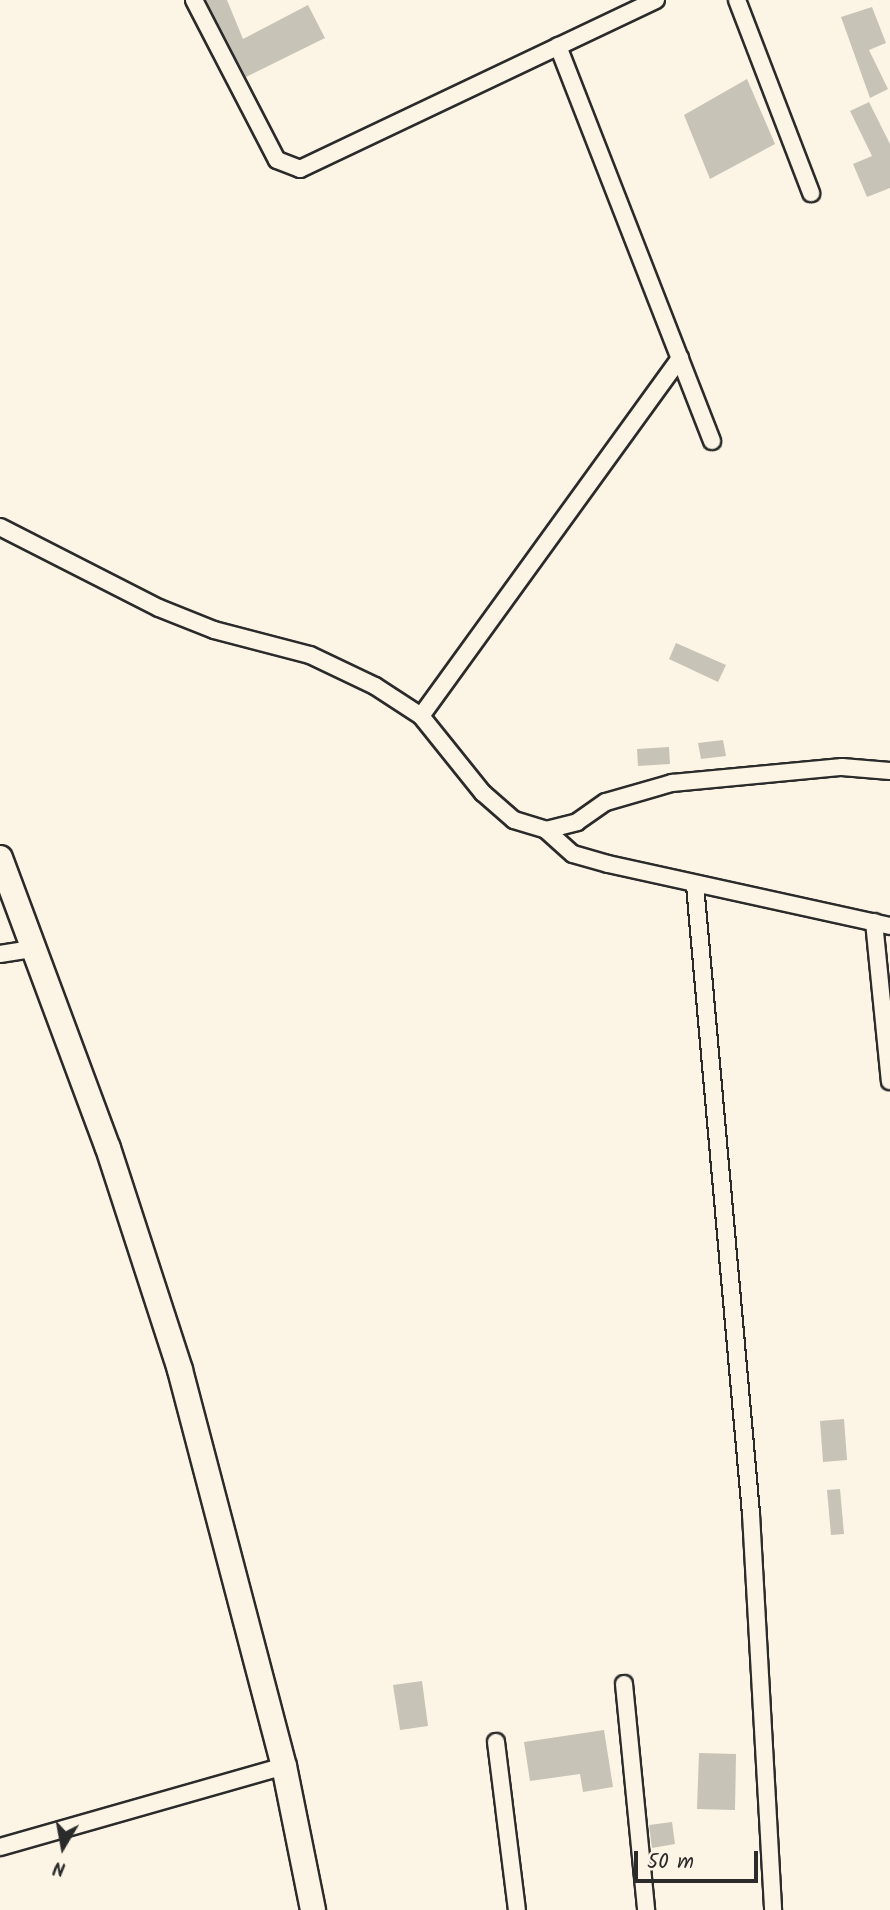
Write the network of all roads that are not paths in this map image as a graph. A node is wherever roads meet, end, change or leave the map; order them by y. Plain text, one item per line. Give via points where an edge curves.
1 (194, 0) edge
2 (656, 0) edge
3 (737, 0) edge
4 (558, 46) junction
5 (811, 193) dead end
6 (680, 358) junction
7 (712, 441) dead end
8 (0, 527) edge
9 (421, 716) junction
10 (890, 771) edge
11 (546, 830) junction
12 (0, 858) edge
13 (695, 885) junction
14 (873, 922) junction
15 (890, 926) edge
16 (32, 949) junction
17 (0, 954) edge
18 (890, 1080) edge
19 (624, 1684) dead end
20 (496, 1742) dead end
21 (284, 1766) junction
22 (0, 1847) edge
23 (313, 1910) edge
24 (517, 1910) edge
25 (646, 1910) edge
26 (773, 1910) edge

1 - 4 street via 277,160 300,169
2 - 4 street
3 - 5 street
4 - 6 street
6 - 7 street
6 - 9 street
8 - 9 street via 159,608 214,630 310,655 375,686
9 - 11 street via 483,793 514,820
10 - 11 street via 842,767 672,783 606,802 577,822
11 - 13 street via 573,854
12 - 16 main road
13 - 14 street
13 - 26 street via 751,1514
14 - 15 street
14 - 18 street
16 - 17 street
16 - 21 main road via 108,1148 180,1370
19 - 25 street
20 - 24 street
21 - 22 street
21 - 23 main road

